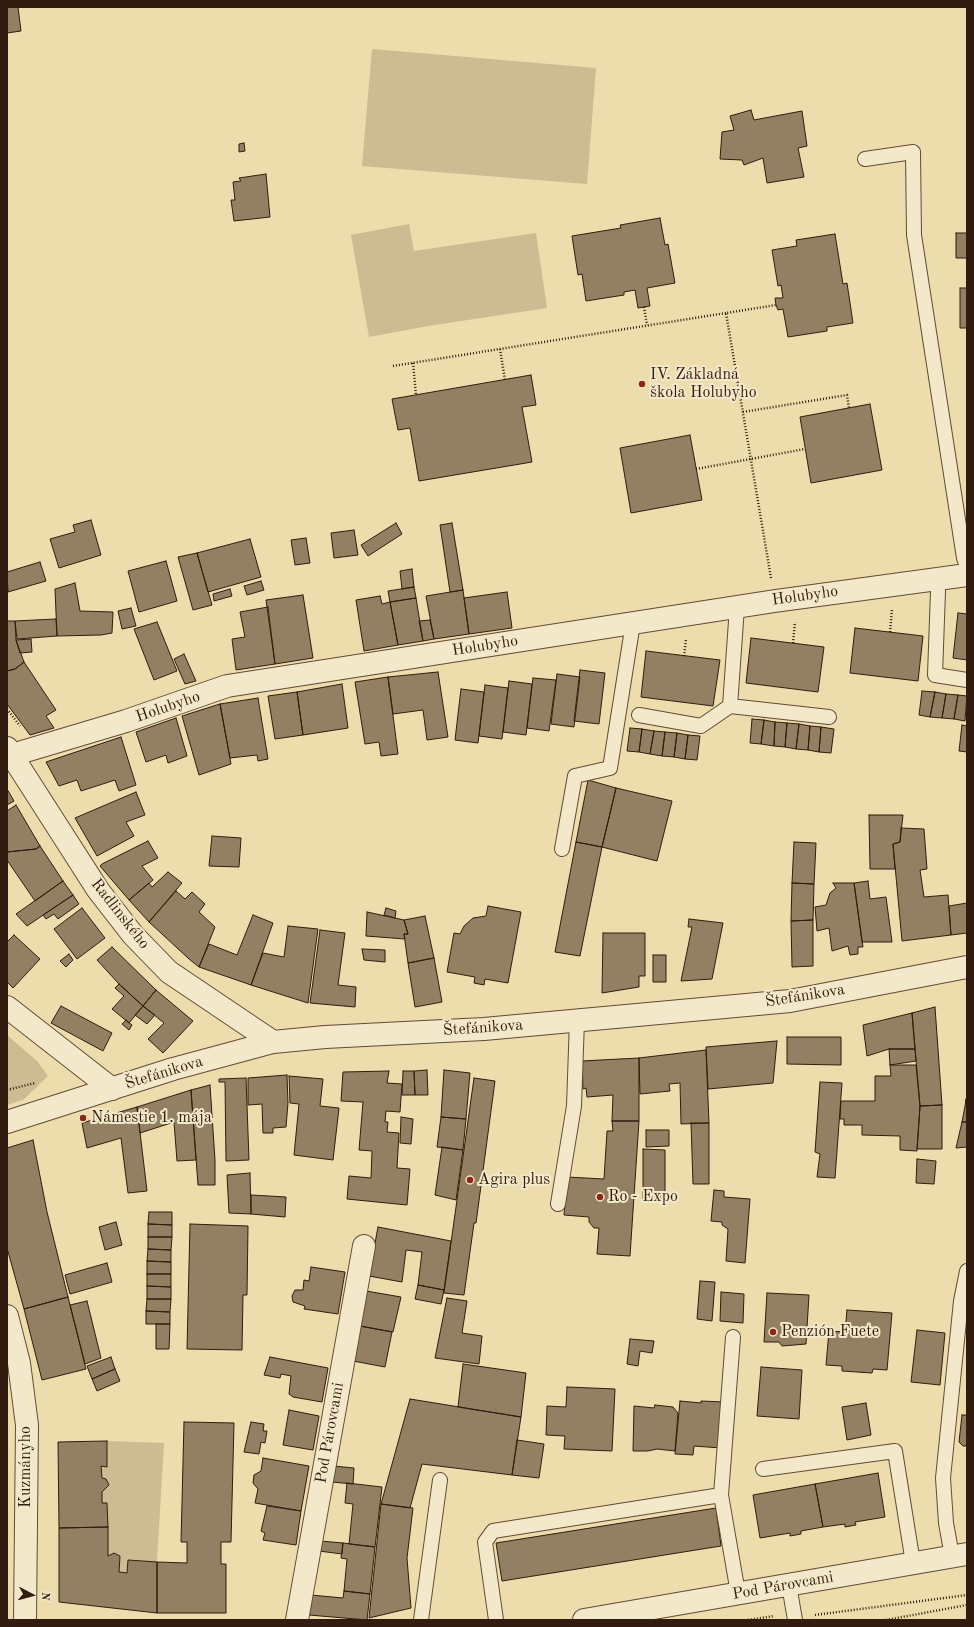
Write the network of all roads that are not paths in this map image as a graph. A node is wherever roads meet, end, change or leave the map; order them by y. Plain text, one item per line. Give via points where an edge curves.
1 (865, 159) dead end
2 (967, 566) edge
3 (967, 575) edge
4 (937, 578) junction
5 (737, 607) junction
6 (633, 623) junction
7 (967, 680) edge
8 (730, 706) junction
9 (639, 715) dead end
10 (829, 717) dead end
11 (9, 751) edge
12 (562, 850) dead end
13 (967, 968) edge
14 (7, 1007) edge
15 (578, 1020) junction
16 (273, 1042) junction
17 (112, 1089) junction
18 (7, 1122) edge
19 (558, 1204) dead end
20 (364, 1246) dead end
21 (967, 1271) edge
22 (7, 1316) edge
23 (733, 1337) dead end
24 (763, 1469) dead end
25 (440, 1480) dead end
26 (721, 1495) junction
27 (959, 1555) edge
28 (913, 1563) junction
29 (789, 1585) junction
30 (738, 1593) junction
31 (794, 1617) edge
32 (594, 1619) edge
33 (25, 1620) edge
34 (297, 1620) edge
35 (420, 1620) edge
36 (496, 1620) edge

1 - 2 lane via 913,152 914,235
3 - 4 street, Holubyho
4 - 5 street, Holubyho
4 - 7 lane via 935,676
5 - 6 street, Holubyho
5 - 8 lane
6 - 11 street, Holubyho via 227,686 126,721
6 - 12 lane via 610,768 575,776
8 - 9 lane via 701,726
8 - 10 lane
11 - 16 street, Radlinského via 98,890 132,935 169,972
13 - 15 street, Štefánikova via 790,1001
14 - 17 street
15 - 16 street, Štefánikova via 484,1029
15 - 19 lane via 574,1106
16 - 17 street, Štefánikova via 173,1069
17 - 18 street, Štefánikova
20 - 34 street, Pod Párovcami
21 - 27 lane via 961,1301 943,1478 946,1523
22 - 33 street, Kuzmányho via 19,1362 27,1424
23 - 26 lane
24 - 28 lane via 895,1451
25 - 35 lane
26 - 30 lane
26 - 36 lane via 493,1531 485,1542
27 - 28 street, Pod Párovcami
28 - 29 street, Pod Párovcami
29 - 30 street, Pod Párovcami
29 - 31 lane
30 - 32 street, Pod Párovcami

